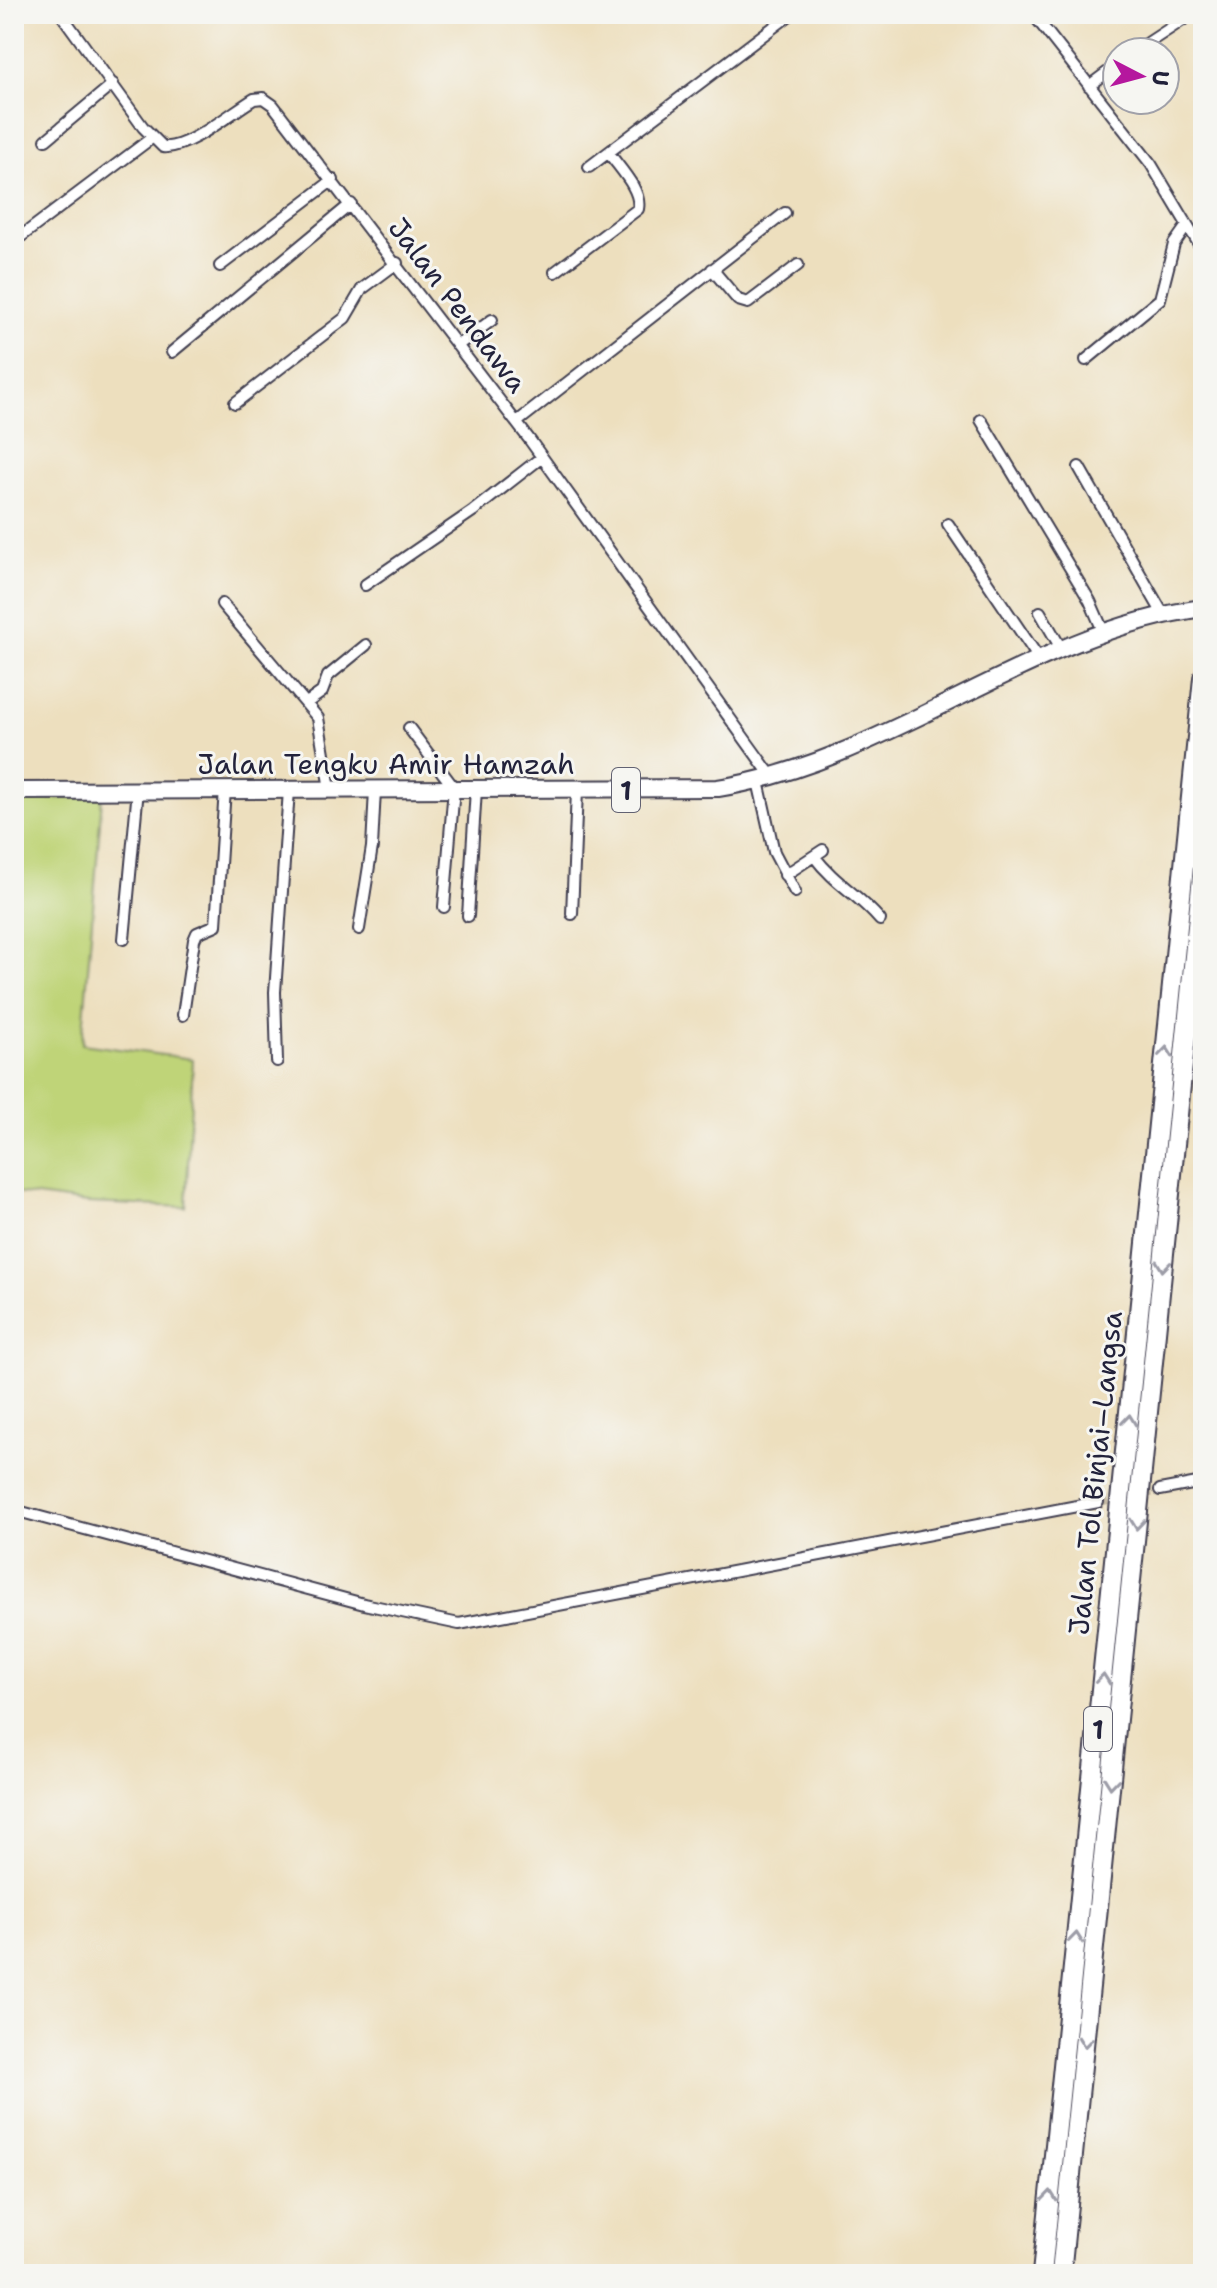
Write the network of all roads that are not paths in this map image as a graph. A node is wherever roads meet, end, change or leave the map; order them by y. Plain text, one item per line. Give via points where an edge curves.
1 (61, 14) edge
2 (791, 14) edge
3 (1033, 14) edge
4 (1192, 14) edge
5 (1158, 36) edge
6 (1101, 77) edge
7 (113, 84) junction
8 (1089, 86) junction
9 (153, 137) junction
10 (46, 140) dead end
11 (609, 153) junction
12 (589, 167) dead end
13 (333, 180) junction
14 (351, 204) junction
15 (785, 213) dead end
16 (1186, 227) junction
17 (15, 241) edge
18 (1203, 251) edge
19 (397, 263) junction
20 (798, 265) dead end
21 (220, 266) dead end
22 (712, 269) junction
23 (555, 272) dead end
24 (492, 320) dead end
25 (458, 345) junction
26 (172, 352) dead end
27 (1086, 360) dead end
28 (235, 403) dead end
29 (981, 420) dead end
30 (517, 422) junction
31 (542, 457) junction
32 (1079, 467) dead end
33 (948, 524) dead end
34 (365, 585) dead end
35 (222, 604) dead end
36 (1203, 608) edge
37 (1040, 612) dead end
38 (1163, 614) junction
39 (1104, 633) junction
40 (366, 645) dead end
41 (1062, 650) junction
42 (1040, 660) junction
43 (1203, 678) edge
44 (308, 702) junction
45 (409, 728) dead end
46 (765, 779) junction
47 (454, 788) junction
48 (138, 789) junction
49 (225, 789) junction
50 (330, 789) junction
51 (476, 789) junction
52 (289, 790) junction
53 (375, 790) junction
54 (577, 790) junction
55 (14, 791) edge
56 (1203, 867) edge
57 (785, 875) junction
58 (795, 892) dead end
59 (444, 907) dead end
60 (572, 914) dead end
61 (468, 916) dead end
62 (880, 920) dead end
63 (359, 929) dead end
64 (124, 939) dead end
65 (183, 1015) dead end
66 (277, 1061) dead end
67 (1167, 1132) junction
68 (1162, 1186) junction
69 (1203, 1482) edge
70 (1160, 1490) tunnel mouth
71 (1098, 1502) tunnel mouth
72 (14, 1510) edge
73 (1042, 2274) edge
74 (1061, 2274) edge

1 - 7 street
2 - 11 street
3 - 8 street
4 - 5 street
6 - 8 street
7 - 9 street
7 - 10 street
8 - 16 street via 1151,164
9 - 13 street, Jalan Pendawa via 163,147 178,145 263,98
9 - 17 street
11 - 12 street
11 - 23 street via 634,189 638,209
13 - 14 street, Jalan Pendawa
13 - 21 street
14 - 19 street, Jalan Pendawa
14 - 26 street
15 - 22 street
16 - 18 street
16 - 27 street via 1174,244 1160,299
19 - 25 street, Jalan Pendawa
19 - 28 street via 362,289 345,318
20 - 22 street via 748,303 738,300
22 - 30 street
24 - 25 street
25 - 30 street, Jalan Pendawa
29 - 39 street
30 - 31 street, Jalan Pendawa
31 - 34 street
31 - 46 street, Jalan Pendawa
32 - 38 street
33 - 42 street
35 - 44 street
36 - 38 highway, Jalan Tengku Amir Hamzah / 1
37 - 41 street
38 - 39 highway, Jalan Tengku Amir Hamzah / 1
39 - 41 highway, Jalan Tengku Amir Hamzah / 1
40 - 44 street via 328,676 322,692
41 - 42 highway, Jalan Tengku Amir Hamzah / 1
42 - 46 highway, Jalan Tengku Amir Hamzah / 1
67 -> 43 highway, Jalan Tol Binjai–Langsa / 1
44 - 50 street via 321,725
45 - 47 street
46 - 54 highway, Jalan Tengku Amir Hamzah / 1 via 704,790
46 - 57 street via 771,841
47 - 51 highway, Jalan Tengku Amir Hamzah / 1
47 - 53 highway, Jalan Tengku Amir Hamzah / 1
47 - 59 street
48 - 49 highway, Jalan Tengku Amir Hamzah / 1
48 - 55 highway, Jalan Tengku Amir Hamzah / 1
48 - 64 street
49 - 52 highway, Jalan Tengku Amir Hamzah / 1
49 - 65 street via 216,925 197,933 194,940
50 - 52 highway, Jalan Tengku Amir Hamzah / 1
50 - 53 highway, Jalan Tengku Amir Hamzah / 1
51 - 54 highway, Jalan Tengku Amir Hamzah / 1
51 - 61 street
52 - 66 street via 275,992
53 - 63 street
54 - 60 street
56 - 67 highway, Jalan Tol Binjai–Langsa / 1
57 - 58 street
57 - 62 street via 819,853 831,879 860,898
67 - 68 highway, Jalan Tol Binjai–Langsa / 1
73 -> 68 highway, Jalan Tol Binjai–Langsa / 1
68 -> 74 highway, Jalan Tol Binjai–Langsa / 1
69 - 70 street
71 - 72 street via 459,1624 364,1604

